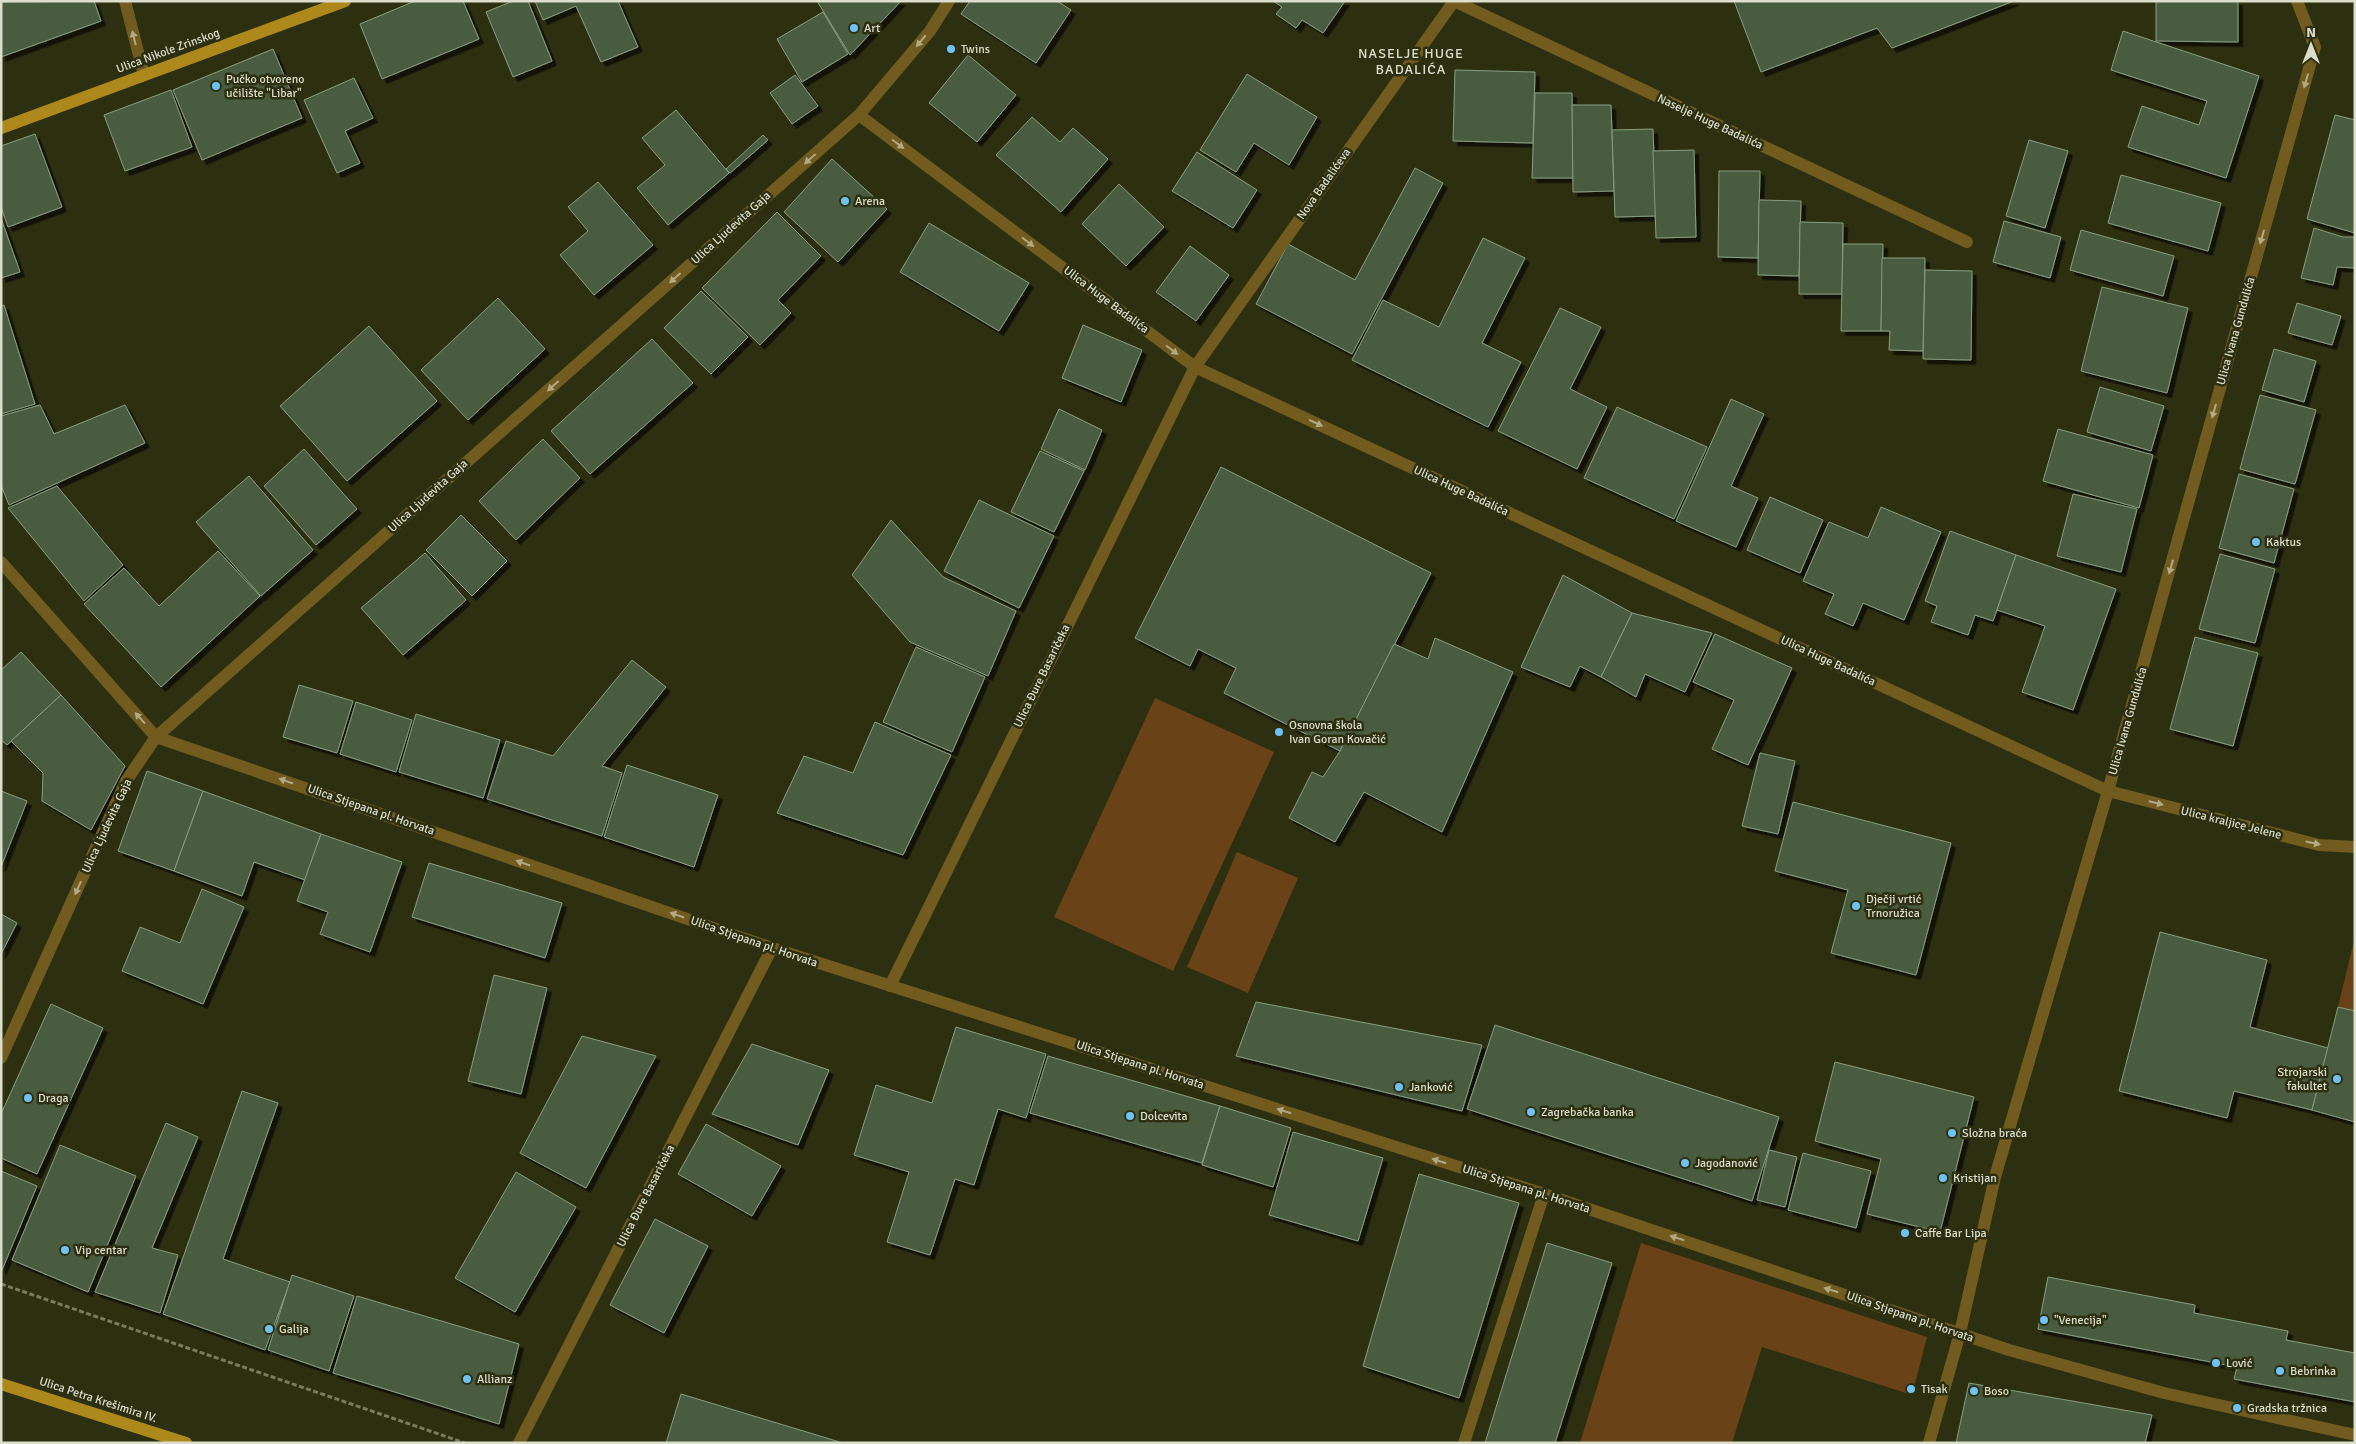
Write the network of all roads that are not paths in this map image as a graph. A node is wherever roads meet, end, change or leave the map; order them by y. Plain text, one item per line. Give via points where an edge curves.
1 (125, 1) edge
2 (345, 1) edge
3 (949, 1) edge
4 (1454, 1) edge
5 (2297, 1) edge
6 (144, 75) junction
7 (859, 115) junction
8 (1, 128) edge
9 (1967, 242) dead end
10 (1195, 367) junction
11 (1, 562) edge
12 (156, 737) junction
13 (2108, 791) junction
14 (2355, 847) edge
15 (772, 948) junction
16 (890, 986) junction
17 (1, 1058) edge
18 (1544, 1194) junction
19 (1960, 1333) junction
20 (1, 1384) edge
21 (2355, 1435) edge
22 (186, 1443) edge
23 (519, 1443) edge
24 (1464, 1443) edge
25 (1929, 1443) edge

6 -> 1 street
2 - 6 main road, Ulica Nikole Zrinskog
3 -> 7 street, Ulica Ljudevita Gaja via 930,31
4 - 9 street, Naselje Huge Badalića
4 - 10 street, Nova Badalićeva
5 -> 13 street, Ulica Ivana Gundulića via 2315,47
6 - 8 main road, Ulica Nikole Zrinskog
7 -> 10 street, Ulica Huge Badalića
7 -> 12 street, Ulica Ljudevita Gaja
10 -> 13 street, Ulica Huge Badalića
10 - 16 street, Ulica Đure Basaričeka
12 -> 11 street, Ulica Stjepana pl. Horvata
15 -> 12 street, Ulica Stjepana pl. Horvata
12 -> 17 street, Ulica Ljudevita Gaja via 126,781
13 -> 14 street, Ulica kraljice Jelene via 2319,845
13 - 19 street, Ulica Ivana Gundulića via 1995,1177
15 - 16 street, Ulica Stjepana pl. Horvata
15 - 23 street, Ulica Đure Basaričeka
18 -> 16 street, Ulica Stjepana pl. Horvata
19 -> 18 street, Ulica Stjepana pl. Horvata
18 - 24 street
19 - 21 street, Ulica Stjepana pl. Horvata via 2009,1350 2164,1392
19 - 25 street, Ulica Ivana Gundulića
20 - 22 main road, Ulica Petra Krešimira IV.

